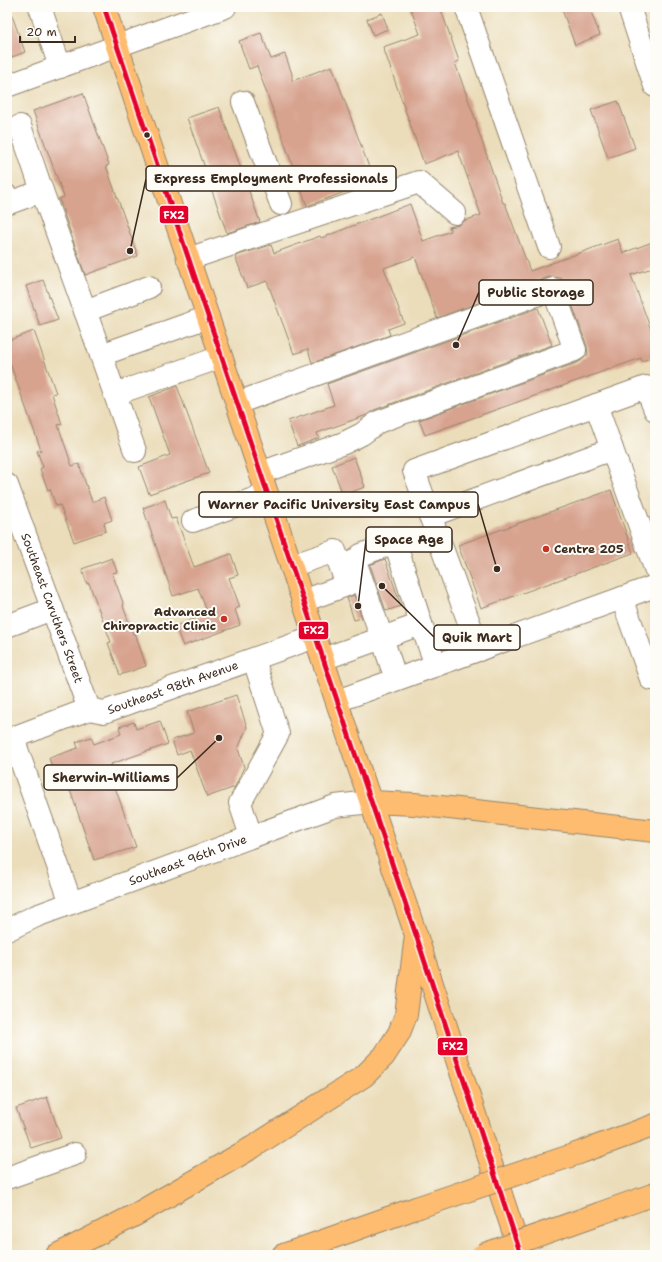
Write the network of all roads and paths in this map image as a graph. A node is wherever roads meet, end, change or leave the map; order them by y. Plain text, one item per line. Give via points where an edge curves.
1 (40, 7) edge
2 (104, 7) edge
3 (226, 7) edge
4 (466, 7) edge
5 (629, 7) edge
6 (179, 15) edge
7 (117, 46) junction
8 (60, 67) junction
9 (7, 86) edge
10 (655, 86) edge
11 (243, 102) dead end
12 (20, 126) dead end
13 (42, 191) junction
14 (7, 196) edge
15 (281, 204) dead end
16 (455, 214) dead end
17 (549, 247) dead end
18 (188, 260) junction
19 (149, 287) dead end
20 (85, 311) junction
21 (208, 317) junction
22 (101, 355) junction
23 (221, 357) junction
24 (115, 394) junction
25 (237, 403) junction
26 (596, 405) junction
27 (655, 410) edge
28 (612, 449) junction
29 (135, 451) dead end
30 (260, 473) junction
31 (7, 485) edge
32 (267, 494) junction
33 (430, 516) junction
34 (193, 521) dead end
35 (647, 521) edge
36 (348, 564) junction
37 (291, 566) junction
38 (655, 568) edge
39 (655, 586) edge
40 (622, 598) junction
41 (303, 600) junction
42 (52, 609) junction
43 (421, 624) junction
44 (7, 626) edge
45 (315, 637) junction
46 (382, 638) junction
47 (478, 650) junction
48 (323, 659) junction
49 (254, 660) junction
50 (436, 665) junction
51 (396, 679) junction
52 (655, 679) edge
53 (337, 701) junction
54 (89, 709) junction
55 (10, 739) edge
56 (371, 802) junction
57 (655, 831) edge
58 (251, 836) junction
59 (71, 903) junction
60 (7, 930) edge
61 (416, 935) junction
62 (655, 1126) edge
63 (75, 1154) dead end
64 (7, 1178) edge
65 (655, 1194) edge
66 (57, 1255) edge
67 (283, 1255) edge
68 (482, 1255) edge
69 (521, 1255) edge

1 - 8 street
2 - 7 main road
3 - 6 street
4 - 17 street
5 - 10 street
6 - 7 street
7 - 8 street
7 - 18 main road
8 - 9 street
11 - 15 street
12 - 13 street
13 - 14 street via 10,203
13 - 20 street
16 - 18 street via 419,182
18 - 21 main road
19 - 20 street
20 - 22 street
21 - 22 street
21 - 23 main road
22 - 24 street
23 - 24 street
23 - 25 main road
24 - 29 street
25 - 30 main road
25 - 30 street via 552,289 575,350 378,422 344,443
26 - 27 street via 646,387
26 - 28 street
26 - 33 street via 414,471
28 - 33 street
28 - 35 street
30 - 32 main road
31 - 42 street, Southeast Caruthers Street
32 - 34 street
32 - 37 main road
33 - 47 street
35 - 38 street
36 - 37 street via 335,551
36 - 41 street via 347,585
36 - 43 street via 361,555 395,542
36 - 46 street
37 - 41 main road
39 - 40 street
40 - 47 street
40 - 52 street via 651,678
41 - 45 main road
42 - 44 street
42 - 54 street, Southeast Caruthers Street
43 - 46 street
43 - 50 street
45 - 48 main road
45 - 49 street, Southeast 98th Avenue
46 - 48 street
46 - 51 street
47 - 50 street
48 - 53 main road
49 - 54 street, Southeast 98th Avenue via 104,712
49 - 58 street via 278,734 240,803
50 - 51 street
51 - 53 street
53 - 56 main road
54 - 55 street, Southeast 98th Avenue
55 - 59 street
56 - 57 main road via 414,804
56 - 58 street, Southeast 96th Drive via 335,806
56 - 61 main road
58 - 59 street, Southeast 96th Drive
59 - 60 street, Southeast 96th Drive
61 - 66 main road via 406,1015 399,1033 384,1056 364,1076 253,1147 135,1215
61 - 69 main road
62 - 67 main road, bridge
63 - 64 street
65 - 68 main road, bridge

